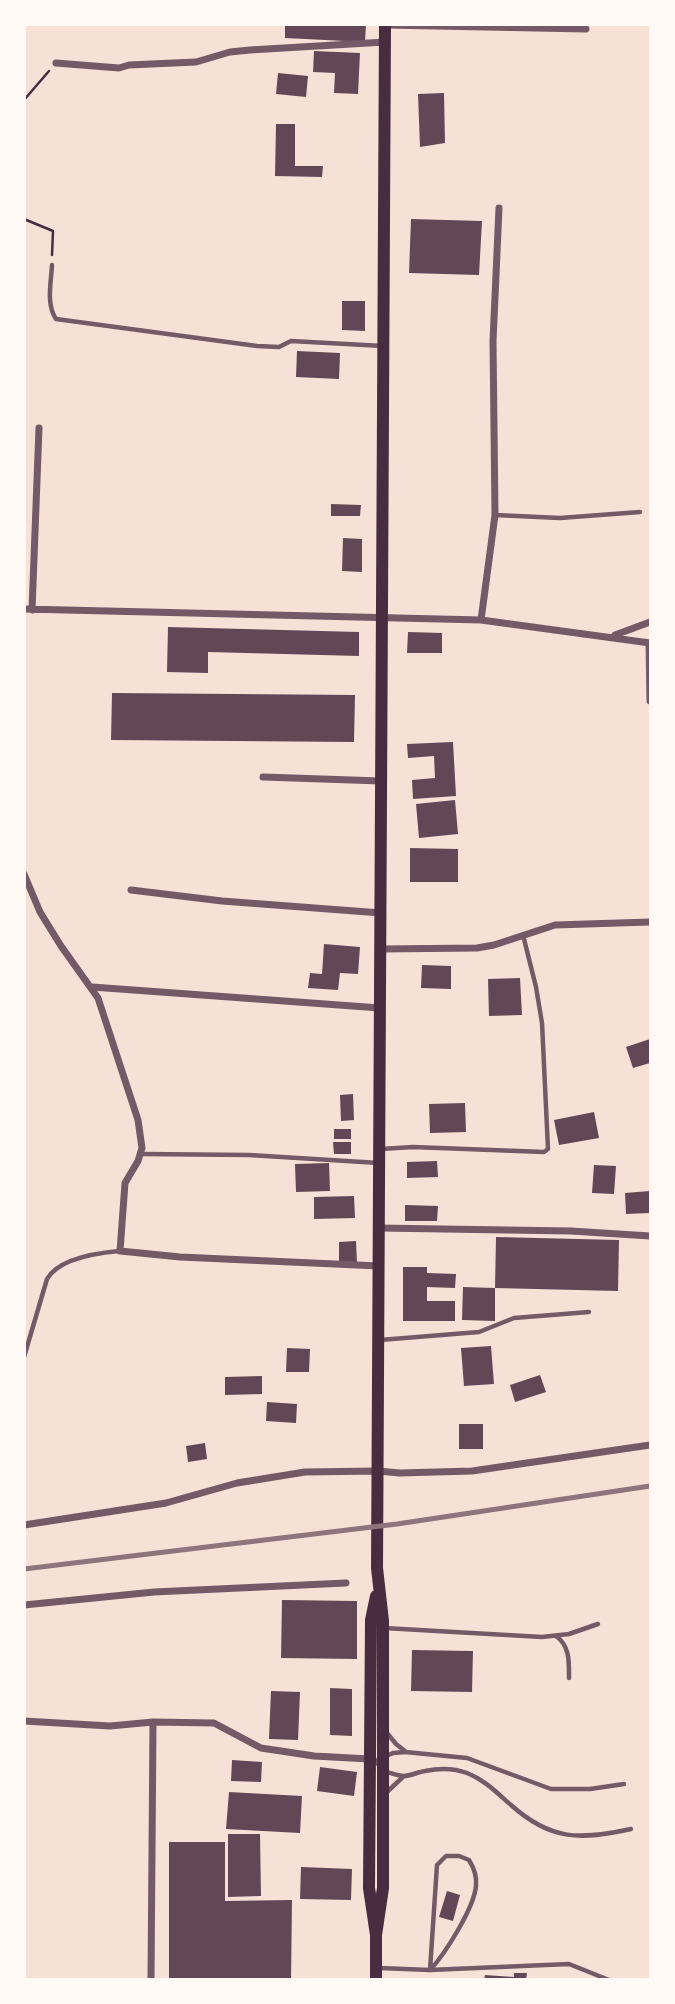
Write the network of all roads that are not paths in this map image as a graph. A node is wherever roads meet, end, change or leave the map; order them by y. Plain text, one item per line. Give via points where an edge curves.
1 (385, 25) edge
2 (586, 29) dead end
3 (385, 43) junction
4 (56, 63) road end
5 (499, 208) dead end
6 (52, 265) road end
7 (384, 346) junction
8 (39, 428) dead end
9 (640, 512) dead end
10 (495, 515) junction
11 (28, 610) edge
12 (382, 617) junction
13 (481, 621) junction
14 (650, 622) edge
15 (611, 636) junction
16 (650, 643) edge
17 (650, 701) edge
18 (263, 777) dead end
19 (382, 781) junction
20 (24, 874) edge
21 (131, 890) dead end
22 (381, 914) junction
23 (650, 922) edge
24 (523, 935) junction
25 (381, 949) junction
26 (92, 987) junction
27 (380, 1008) junction
28 (380, 1149) junction
29 (141, 1154) junction
30 (380, 1163) junction
31 (379, 1228) junction
32 (650, 1236) edge
33 (120, 1251) junction
34 (379, 1266) junction
35 (589, 1311) dead end
36 (379, 1340) junction
37 (24, 1357) edge
38 (650, 1445) edge
39 (378, 1471) junction
40 (24, 1525) edge
41 (346, 1583) dead end
42 (378, 1585) junction
43 (24, 1605) edge
44 (598, 1624) dead end
45 (383, 1628) junction
46 (555, 1636) junction
47 (569, 1678) dead end
48 (383, 1713) junction
49 (24, 1721) edge
50 (153, 1722) junction
51 (405, 1752) junction
52 (375, 1762) junction
53 (404, 1776) junction
54 (624, 1784) dead end
55 (383, 1801) junction
56 (631, 1829) dead end
57 (376, 1935) junction
58 (430, 1969) junction
59 (376, 1973) edge
60 (151, 1979) edge
61 (610, 1979) edge

1 - 2 street
1 - 3 main road
3 - 4 street via 240,51 197,62 120,68
3 - 7 main road
5 - 10 street via 493,341
6 - 7 lane via 50,299 56,319 257,346 279,347 291,341
7 - 12 main road
8 - 11 street
9 - 10 lane via 579,517
10 - 13 street
11 - 12 street
12 - 13 street
12 - 19 main road
13 - 15 street
14 - 15 street
15 - 16 street
16 - 17 street
18 - 19 street
19 - 22 main road
20 - 26 street via 47,923
21 - 22 street
22 - 25 main road
23 - 24 street via 555,925
24 - 25 street via 477,948
24 - 28 lane via 542,1023 548,1149
25 - 27 main road
26 - 27 street
26 - 29 street via 138,1120
27 - 28 main road
28 - 30 main road
29 - 30 lane
29 - 33 street via 125,1183
30 - 31 main road
31 - 32 street
31 - 34 main road
33 - 34 street
33 - 37 lane via 51,1271
34 - 36 main road
35 - 36 lane via 514,1318 480,1332
36 - 39 main road
38 - 39 street via 482,1470
39 - 40 street via 305,1472 237,1483 166,1503
39 - 42 main road
41 - 43 street via 154,1592
42 - 45 main road
42 - 52 main road via 371,1620
44 - 46 lane
45 - 46 lane
45 - 48 main road
46 - 47 lane via 564,1642 568,1653
48 - 51 lane via 388,1735
48 - 52 main road
49 - 50 street via 110,1726
50 - 52 street via 214,1723 261,1748
50 - 60 street
51 - 52 lane
51 - 54 lane via 467,1759 551,1789 590,1790
52 - 53 lane
52 - 55 main road
52 - 57 main road via 369,1888
53 - 55 lane via 389,1788
53 - 56 lane via 428,1770 466,1773 487,1784 541,1828 562,1835 594,1836
55 - 57 main road via 383,1888
57 - 59 main road
58 - 58 lane via 452,1941 476,1890 474,1868 459,1856 446,1856 437,1865
58 - 59 lane
58 - 61 lane via 569,1964

